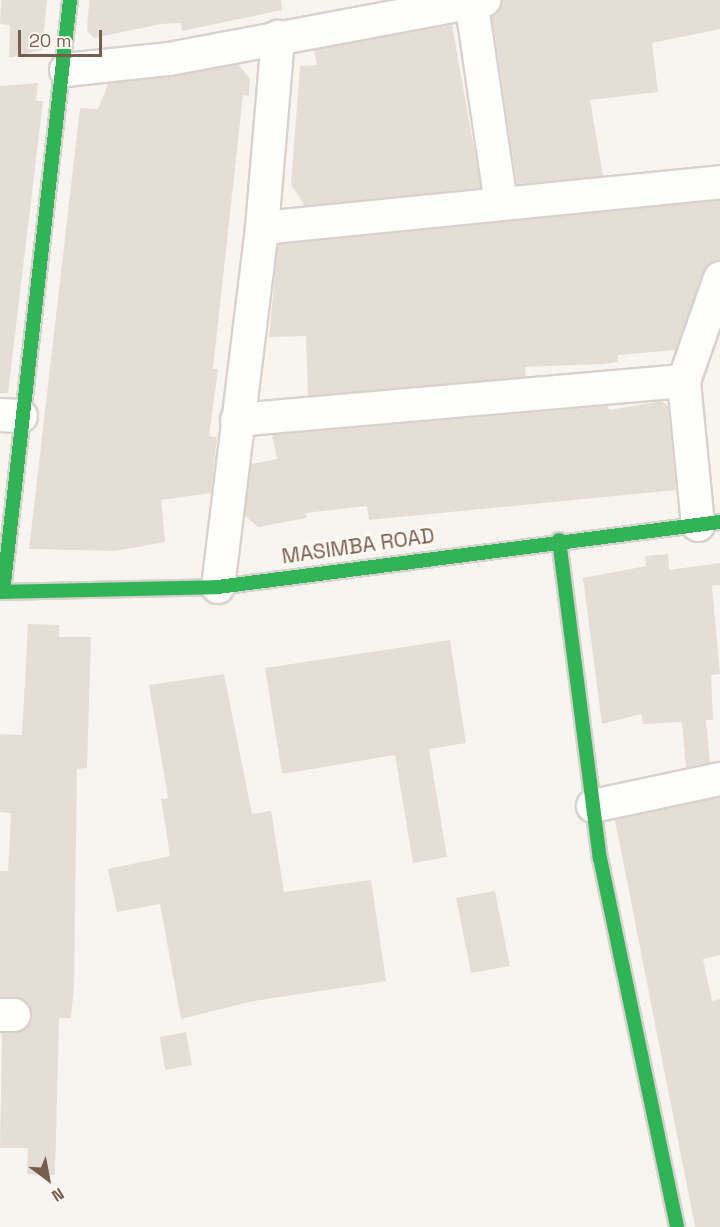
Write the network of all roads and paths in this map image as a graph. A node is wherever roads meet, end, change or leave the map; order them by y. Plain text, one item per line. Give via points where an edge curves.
1 (70, 0) edge
2 (476, 1) edge
3 (278, 37) junction
4 (66, 70) junction
5 (720, 182) edge
6 (501, 202) junction
7 (262, 228) junction
8 (720, 278) edge
9 (684, 381) junction
10 (11, 416) edge
11 (237, 420) junction
12 (709, 524) edge
13 (559, 540) junction
14 (218, 587) junction
15 (2, 592) edge
16 (720, 779) edge
17 (594, 806) junction
18 (677, 1227) edge

1 - 4 street
2 - 3 street
2 - 6 street
3 - 4 street via 169,59
3 - 7 street
4 - 10 street
5 - 6 street
6 - 7 street
7 - 11 street
8 - 9 street
9 - 11 street
9 - 12 street
10 - 15 street
11 - 14 street
12 - 13 street, MASIMBA ROAD
13 - 14 street, MASIMBA ROAD
13 - 17 street
14 - 15 street, MASIMBA ROAD
16 - 17 street
17 - 18 street

